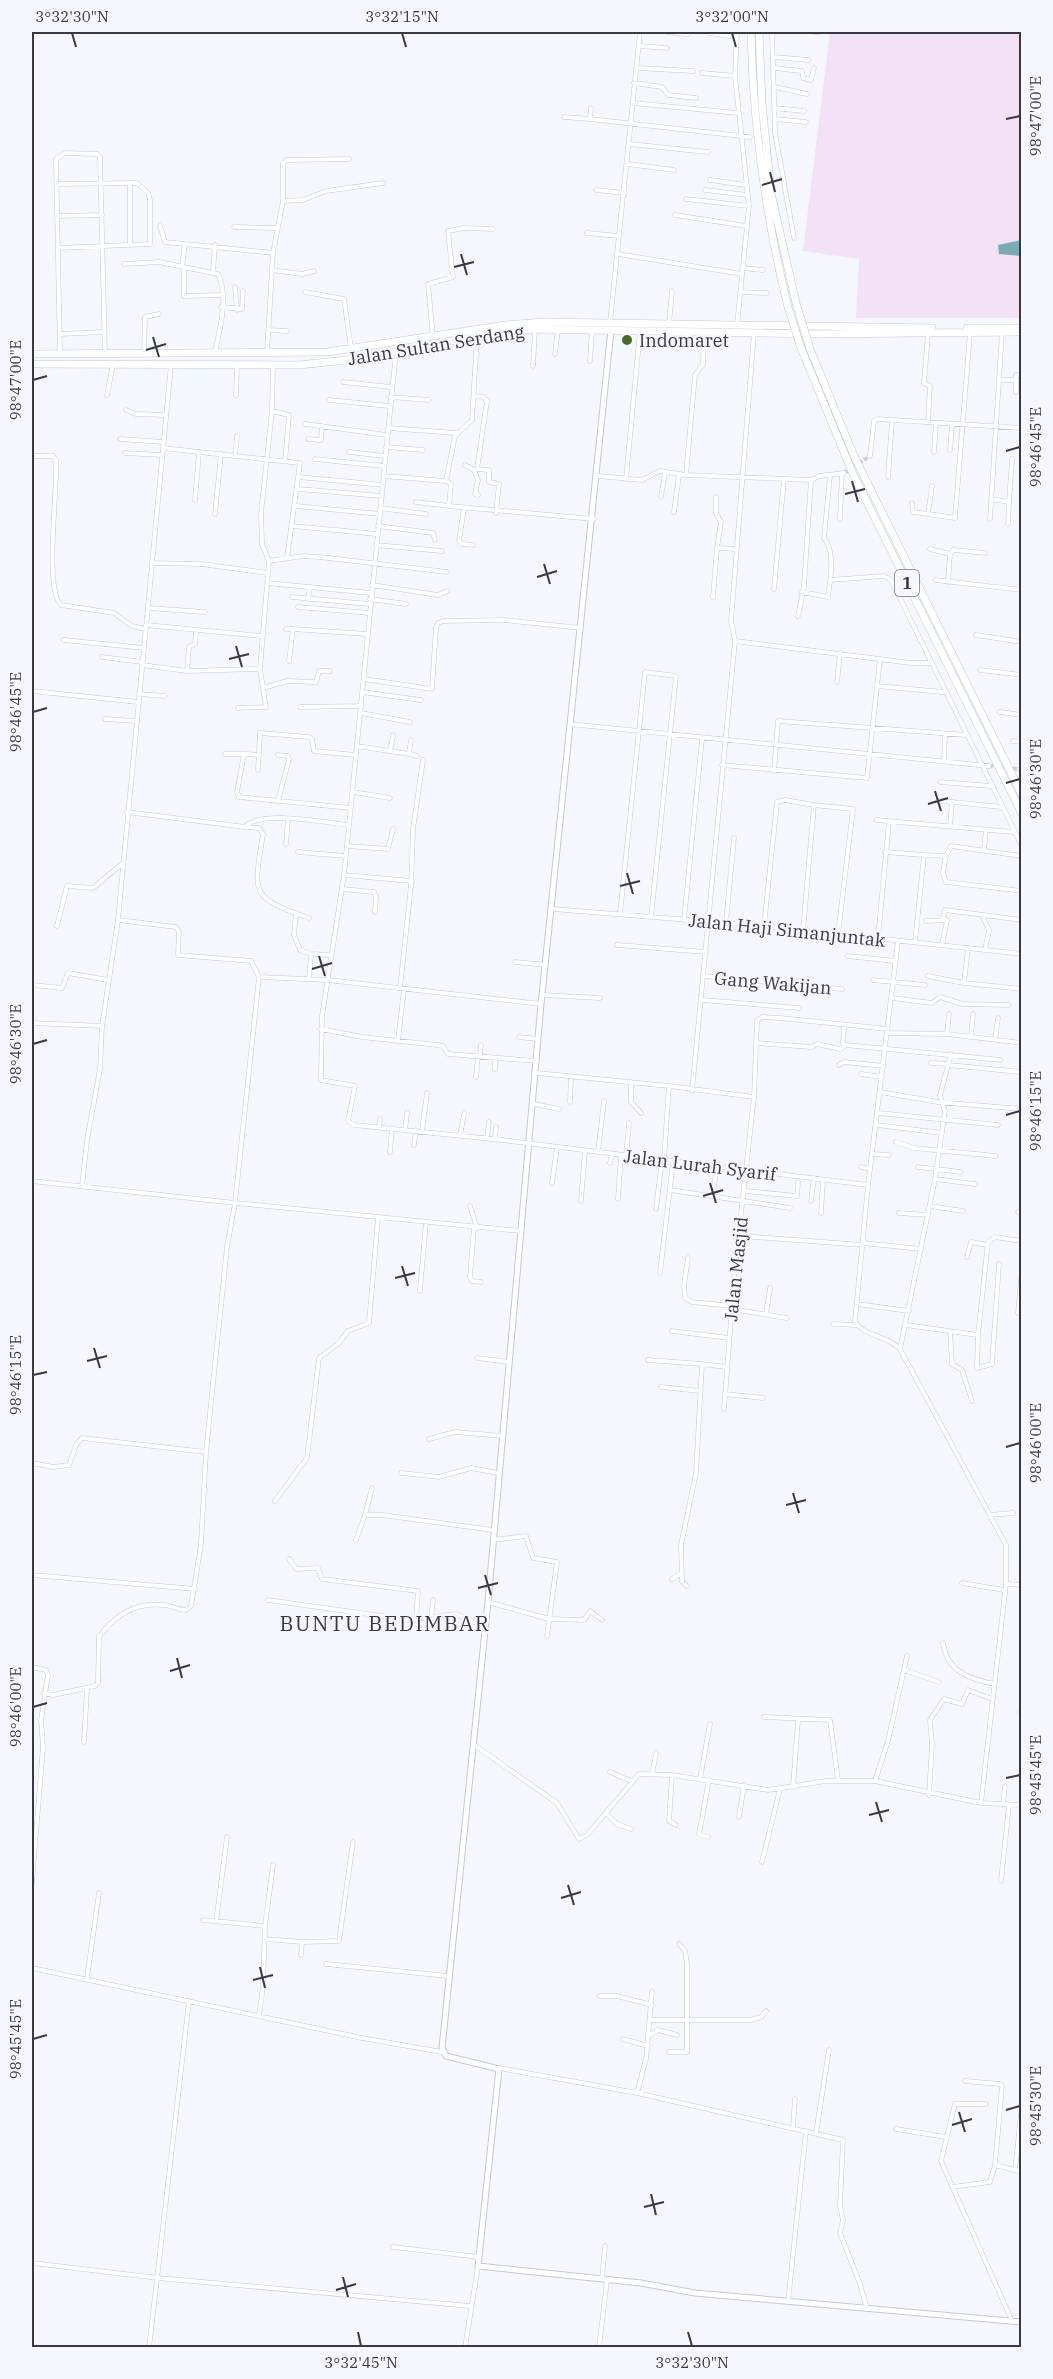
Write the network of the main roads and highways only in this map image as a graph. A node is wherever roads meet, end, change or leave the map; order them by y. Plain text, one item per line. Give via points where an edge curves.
1 (751, 32) edge
2 (759, 32) edge
3 (611, 326) junction
4 (862, 330) junction
5 (1022, 330) edge
6 (72, 353) junction
7 (32, 354) edge
8 (71, 363) junction
9 (32, 364) edge
10 (1022, 795) edge
11 (1022, 814) edge

1 - 11 highway, 1, bridge via 761,183 771,239 801,348 853,474
2 - 10 highway, 1, bridge via 771,194 810,349 854,456
3 - 4 highway, Jalan Sultan Serdang via 737,325
3 - 4 highway, Jalan Sultan Serdang via 754,333
3 - 6 highway, Jalan Sultan Serdang via 512,324 306,354
3 - 8 highway, Jalan Sultan Serdang via 477,336 337,361 273,365
4 - 5 highway, Jalan Sultan Serdang
4 - 5 highway, Jalan Sultan Serdang
6 - 7 highway, Jalan Sultan Serdang
6 - 8 highway
8 - 9 highway, Jalan Sultan Serdang

